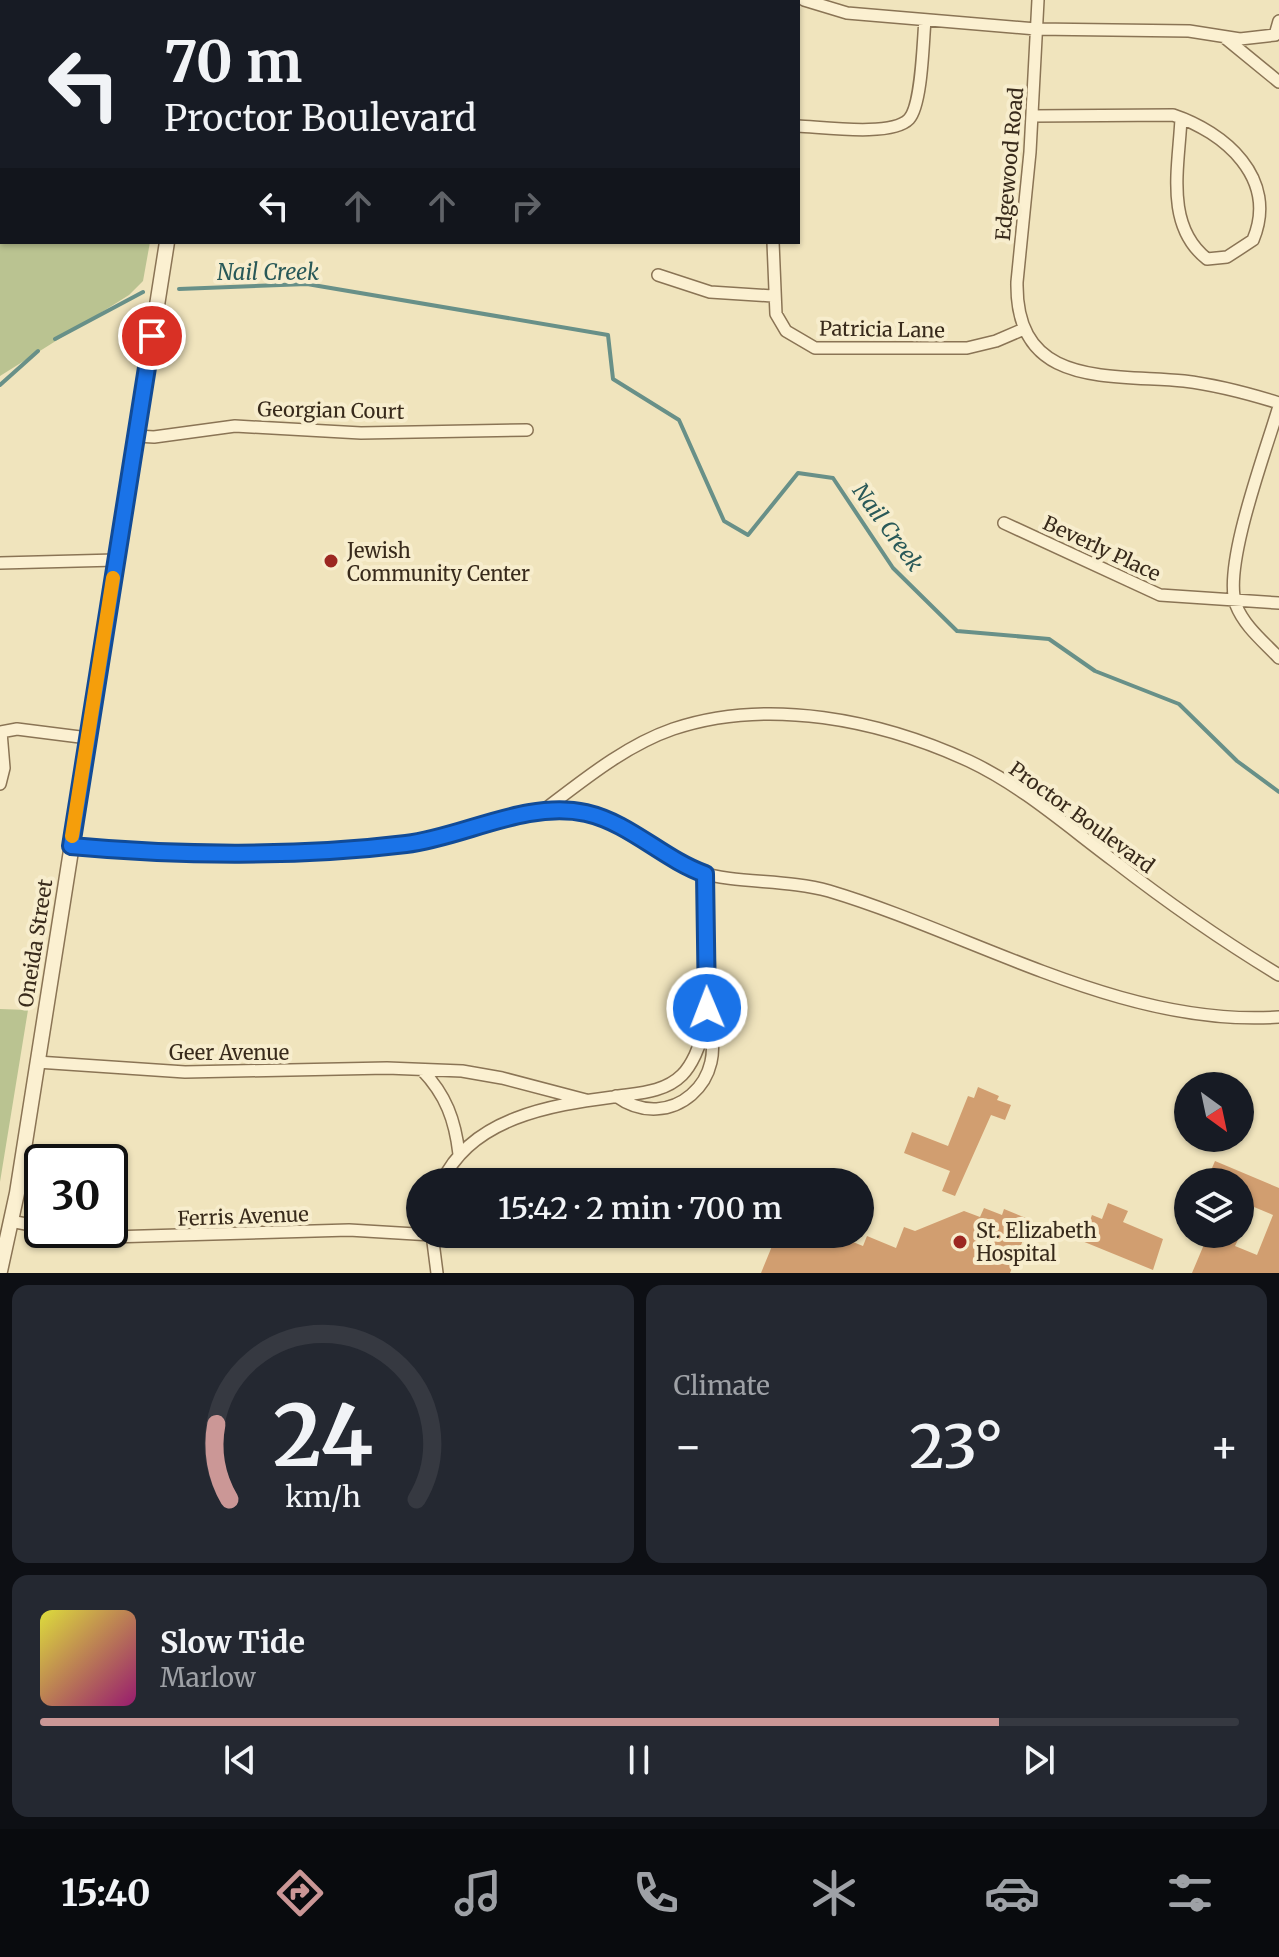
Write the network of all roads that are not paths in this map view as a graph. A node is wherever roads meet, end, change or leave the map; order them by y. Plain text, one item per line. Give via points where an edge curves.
1 (804, 0) edge
2 (1038, 0) edge
3 (925, 20) junction
4 (1279, 21) edge
5 (1036, 29) junction
6 (1223, 35) junction
7 (1279, 82) edge
8 (1032, 116) junction
9 (1181, 118) junction
10 (800, 126) edge
11 (167, 244) edge
12 (773, 244) edge
13 (658, 275) dead end
14 (772, 296) junction
15 (1024, 329) junction
16 (1279, 404) edge
17 (527, 430) dead end
18 (136, 436) junction
19 (1004, 523) dead end
20 (116, 560) junction
21 (0, 563) edge
22 (1236, 603) junction
23 (1279, 603) edge
24 (1279, 658) edge
25 (0, 732) edge
26 (88, 738) junction
27 (0, 784) edge
28 (539, 813) junction
29 (71, 846) junction
30 (705, 874) junction
31 (1279, 975) edge
32 (1279, 1017) edge
33 (706, 1020) junction
34 (37, 1062) junction
35 (422, 1070) junction
36 (616, 1096) junction
37 (586, 1100) junction
38 (459, 1154) junction
39 (450, 1168) edge
40 (10, 1221) junction
41 (24, 1224) edge
42 (406, 1233) edge
43 (128, 1236) edge
44 (434, 1248) edge
45 (0, 1271) edge
46 (437, 1273) edge

1 - 3 street via 847,13
2 - 5 street, Edgewood Road
3 - 5 street
3 - 10 street via 917,95 909,119 894,129
4 - 6 street via 1275,35 1268,37
5 - 6 street
5 - 8 street, Edgewood Road
6 - 7 street
8 - 9 street via 1139,113
8 - 15 street, Edgewood Road via 1016,304
9 - 9 street via 1235,146 1253,168 1263,205 1256,235 1227,257 1207,259 1183,232 1178,214
11 - 18 street, Oneida Street
12 - 14 street, Patricia Lane
13 - 14 street via 710,292
14 - 15 street, Patricia Lane via 786,331 815,348 967,348
15 - 16 street via 1037,350 1060,366 1094,375 1223,386
16 - 22 street via 1243,521
17 - 18 street, Georgian Court via 361,433 235,426
18 - 20 street, Oneida Street
19 - 22 street, Beverly Place via 1160,595
20 - 21 street
20 - 26 street, Oneida Street
22 - 23 street, Beverly Place
22 - 24 street via 1249,627
25 - 26 street via 31,730
25 - 27 street
26 - 29 street, Oneida Street
28 - 29 street, Proctor Boulevard via 412,843 327,853
28 - 30 street, Proctor Boulevard via 563,811 603,819
28 - 31 street, Proctor Boulevard via 624,753 671,729 766,713 846,722 925,744 1004,781 1186,917
29 - 34 street, Oneida Street
30 - 32 street, Proctor Boulevard via 826,890 1053,976 1180,1011
30 - 33 street
33 - 36 street via 681,1076 648,1092
33 - 36 street via 714,1051 693,1095 655,1108
34 - 35 street, Geer Avenue via 185,1072
34 - 40 street, Oneida Street
35 - 37 street, Geer Avenue via 502,1078
35 - 38 street via 444,1097 455,1123
36 - 37 street
37 - 38 street via 511,1121 482,1134
38 - 39 street
40 - 41 street
40 - 45 street, Oneida Street
42 - 43 street, Ferris Avenue
44 - 46 street

